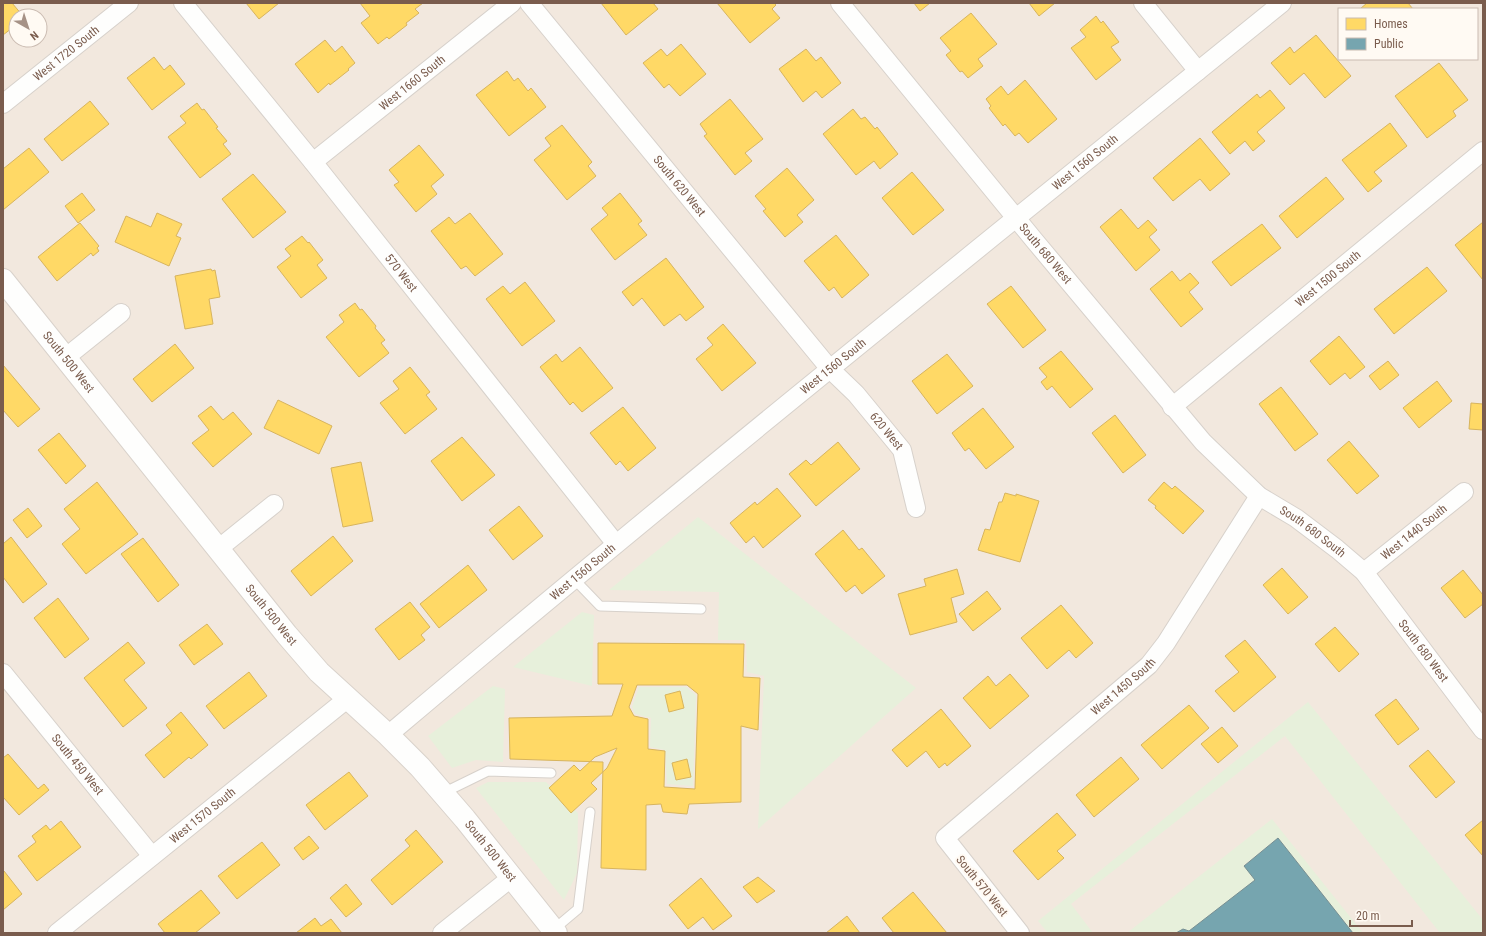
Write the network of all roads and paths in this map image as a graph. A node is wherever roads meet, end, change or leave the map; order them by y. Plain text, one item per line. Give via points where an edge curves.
1 (129, 3) edge
2 (183, 3) edge
3 (512, 3) edge
4 (529, 3) edge
5 (840, 3) edge
6 (1143, 3) edge
7 (1282, 3) edge
8 (1198, 71) junction
9 (3, 104) edge
10 (1483, 151) edge
11 (313, 162) junction
12 (1016, 218) junction
13 (3, 280) edge
14 (121, 313) dead end
15 (65, 358) junction
16 (830, 370) junction
17 (1172, 407) junction
18 (1464, 492) dead end
19 (1259, 496) junction
20 (274, 504) dead end
21 (916, 508) dead end
22 (616, 544) junction
23 (218, 549) junction
24 (1364, 572) junction
25 (574, 579) junction
26 (701, 609) dead end
27 (3, 673) edge
28 (347, 699) junction
29 (1483, 730) edge
30 (388, 735) junction
31 (551, 773) dead end
32 (443, 793) junction
33 (590, 812) dead end
34 (945, 838) joint
35 (152, 856) junction
36 (512, 877) junction
37 (555, 931) edge
38 (58, 933) edge
39 (442, 933) edge
40 (1020, 933) edge

1 - 9 street, West 1720 South
2 - 11 street, 570 West
3 - 11 street, West 1660 South
4 - 16 street, South 620 West
5 - 12 street, South 680 West
6 - 8 street
7 - 8 street, West 1560 South
8 - 12 street, West 1560 South
10 - 17 street, West 1500 South
11 - 22 street, 570 West
12 - 16 street, West 1560 South
12 - 17 street, South 680 West
13 - 15 main road, South 500 West
14 - 15 street
15 - 23 main road, South 500 West
16 - 21 street, 620 West via 856,394 902,450
16 - 22 street, West 1560 South
17 - 19 street, South 680 West via 1203,442
18 - 24 street, West 1440 South
19 - 24 street, South 680 South via 1296,518
19 - 34 street, West 1450 South via 1166,643 1149,665
20 - 23 street
22 - 25 street, West 1560 South
23 - 28 main road, South 500 West via 302,653
24 - 29 street, South 680 West
25 - 26 lane via 600,606
25 - 30 street, West 1560 South
27 - 35 street, South 450 West
28 - 30 main road, South 500 West
28 - 35 street, West 1570 South
30 - 32 main road, South 500 West
31 - 32 lane via 488,771
32 - 36 main road, South 500 West
33 - 37 lane via 578,909
34 - 40 street, South 570 West
35 - 38 street, West 1570 South
36 - 37 main road, South 500 West
36 - 39 street

